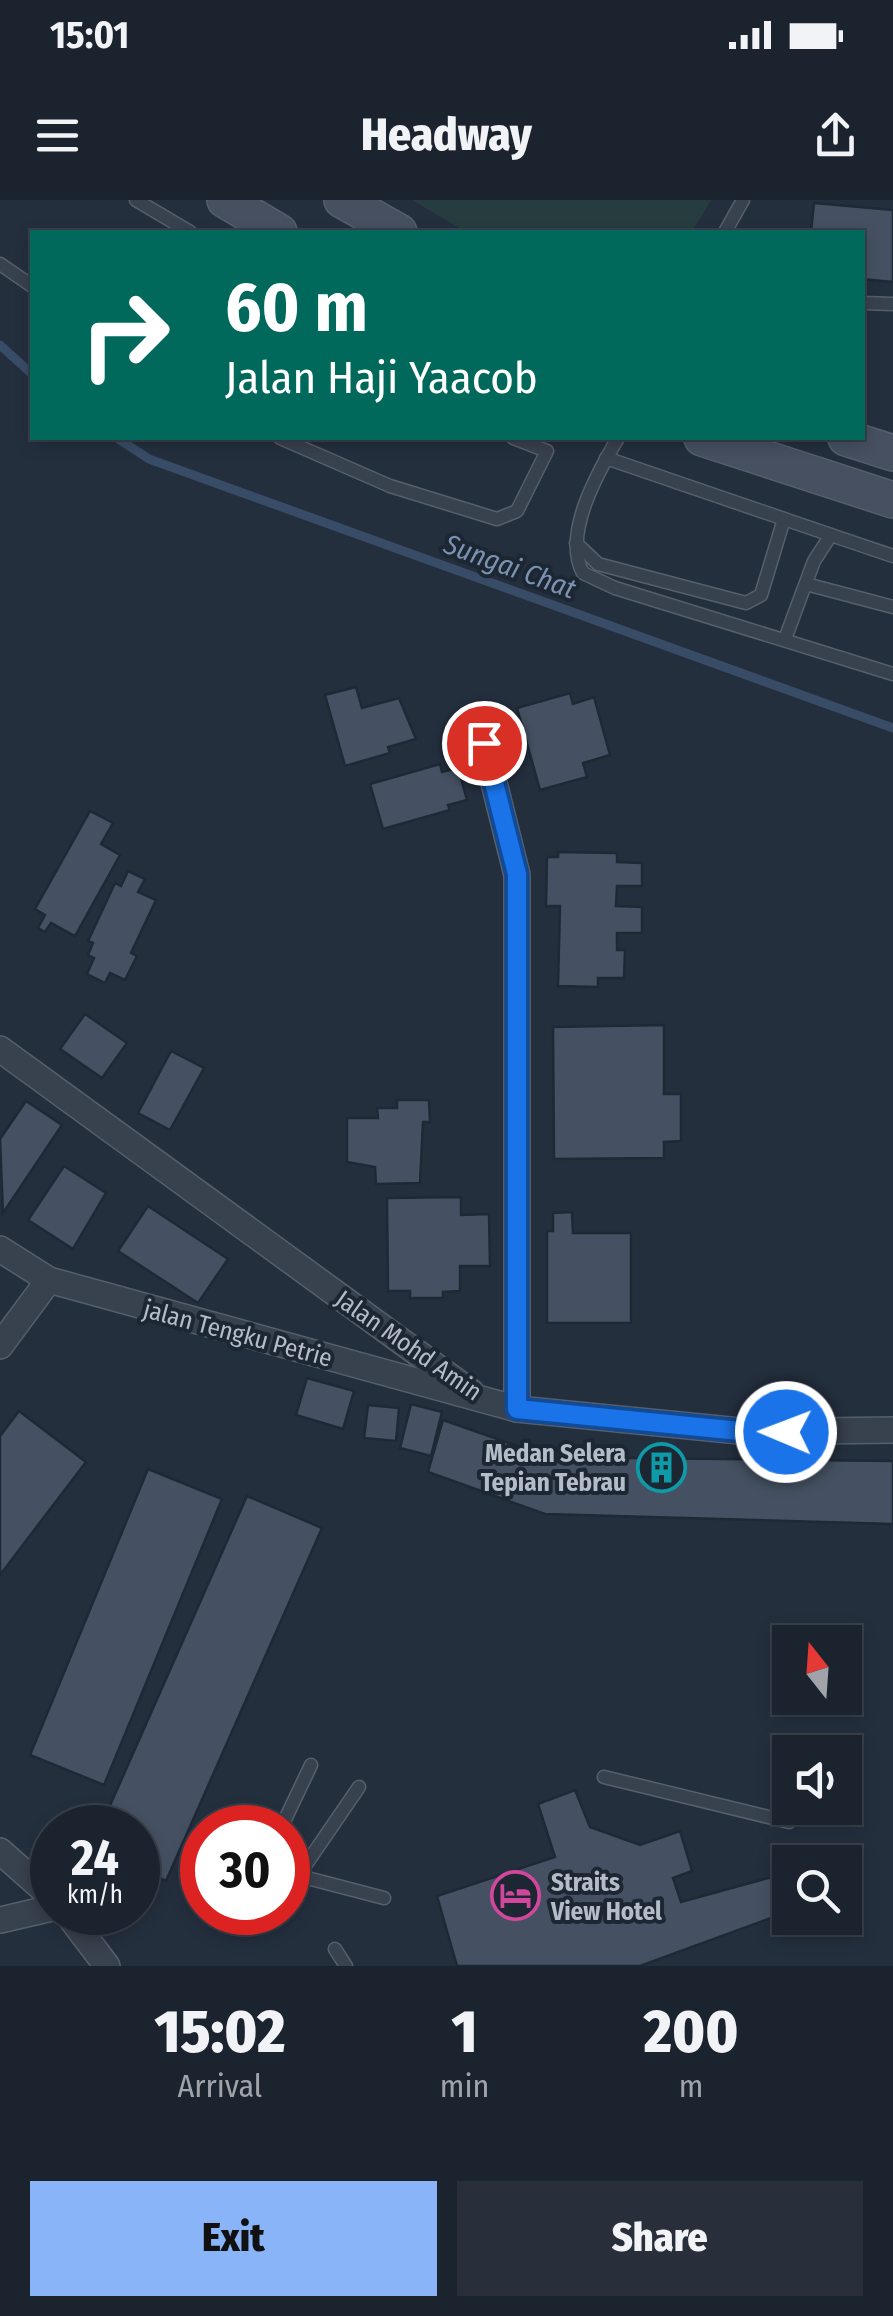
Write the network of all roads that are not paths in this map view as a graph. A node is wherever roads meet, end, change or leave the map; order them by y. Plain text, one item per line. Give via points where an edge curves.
1 (136, 200) edge
2 (225, 200) edge
3 (342, 200) edge
4 (744, 200) edge
5 (187, 230) edge
6 (277, 230) edge
7 (395, 230) edge
8 (726, 230) edge
9 (0, 264) edge
10 (30, 285) edge
11 (865, 303) edge
12 (893, 304) edge
13 (285, 440) edge
14 (518, 440) edge
15 (617, 440) edge
16 (708, 440) edge
17 (852, 440) edge
18 (893, 453) edge
19 (606, 458) junction
20 (893, 500) edge
21 (784, 519) junction
22 (831, 534) junction
23 (576, 543) junction
24 (893, 556) edge
25 (806, 584) junction
26 (893, 607) edge
27 (785, 639) junction
28 (893, 674) edge
29 (484, 743) dead end
30 (0, 1049) edge
31 (0, 1249) edge
32 (49, 1280) junction
33 (0, 1346) edge
34 (484, 1401) junction
35 (517, 1409) junction
36 (893, 1430) edge
37 (311, 1765) dead end
38 (604, 1777) dead end
39 (359, 1787) dead end
40 (292, 1805) edge
41 (772, 1818) edge
42 (0, 1851) edge
43 (310, 1852) edge
44 (30, 1877) edge
45 (310, 1879) edge
46 (384, 1898) dead end
47 (30, 1913) edge
48 (0, 1920) edge
49 (83, 1935) edge
50 (335, 1949) dead end
51 (106, 1966) edge
52 (346, 1966) edge

1 - 5 lane
2 - 6 main road
3 - 7 main road
4 - 8 lane
9 - 10 lane
11 - 12 lane
13 - 14 lane via 390,486 497,520 516,511 546,451
15 - 19 lane
16 - 20 main road
17 - 18 main road
19 - 21 lane
19 - 23 lane
21 - 22 lane
21 - 23 lane via 761,595 746,604 598,564
22 - 24 lane
22 - 25 lane
23 - 27 lane via 583,573
25 - 26 lane
25 - 27 lane
27 - 28 lane
29 - 35 street via 517,874
30 - 34 street, Jalan Mohd Amin
31 - 32 street, jalan Tengku Petrie
32 - 33 street
32 - 34 street, jalan Tengku Petrie
34 - 35 street, Jalan Mohd Amin
35 - 36 street, Jalan Mohd Amin via 750,1432
37 - 40 lane
38 - 41 lane
39 - 43 lane
42 - 44 street
45 - 46 lane
47 - 48 street
49 - 51 street
50 - 52 lane

